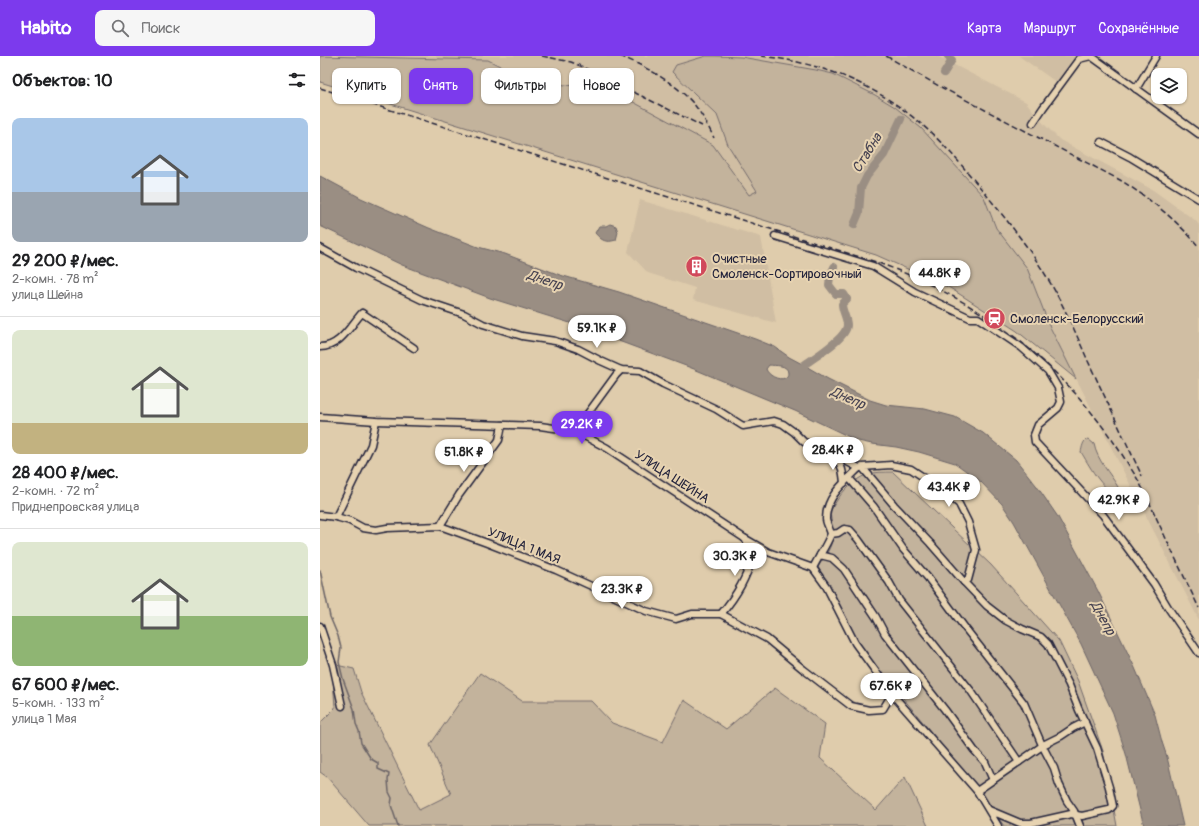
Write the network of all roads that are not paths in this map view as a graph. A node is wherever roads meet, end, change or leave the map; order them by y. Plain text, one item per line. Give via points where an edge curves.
1 (1156, 56) edge
2 (1136, 89) junction
3 (1034, 123) dead end
4 (1199, 134) edge
5 (1101, 142) dead end
6 (1199, 200) edge
7 (775, 236) dead end
8 (320, 248) edge
9 (320, 346) edge
10 (414, 348) dead end
11 (621, 370) junction
12 (320, 417) edge
13 (376, 421) junction
14 (502, 425) junction
15 (575, 431) junction
16 (835, 455) junction
17 (861, 468) junction
18 (849, 478) junction
19 (844, 483) junction
20 (320, 515) edge
21 (336, 517) junction
22 (440, 526) junction
23 (831, 534) junction
24 (744, 538) junction
25 (820, 555) junction
26 (813, 568) junction
27 (964, 582) junction
28 (721, 614) junction
29 (320, 626) edge
30 (1199, 653) edge
31 (892, 694) junction
32 (342, 706) dead end
33 (1084, 722) junction
34 (1042, 745) junction
35 (1019, 762) junction
36 (993, 780) junction
37 (977, 791) junction
38 (989, 810) junction
39 (1076, 815) junction
40 (998, 826) edge
41 (1080, 826) edge

1 - 2 street
2 - 3 street via 1091,56 1079,59
2 - 4 street
5 - 6 street
7 - 30 street via 873,266 915,292 970,318 978,318 1021,348 1048,371 1058,388 1061,402 1058,408 1038,425 1034,435 1035,442 1103,515 1154,584
8 - 11 street via 422,300 464,314 483,324 578,349
9 - 10 street via 334,344 362,313
11 - 15 street
11 - 16 street via 640,371 716,409 743,426 774,421 783,424 804,442
12 - 13 street, УЛИЦА ШЕЙНА
13 - 14 street, УЛИЦА ШЕЙНА
13 - 21 street via 371,445
14 - 15 street, УЛИЦА ШЕЙНА via 540,426
14 - 22 street via 499,440
15 - 24 street, УЛИЦА ШЕЙНА via 607,448
16 - 17 street
16 - 19 street via 841,464
17 - 18 street
17 - 27 street
17 - 27 street via 891,465 911,469 959,504 968,522 976,550 968,580
18 - 19 street
18 - 34 street via 874,507 903,549 1024,704
19 - 23 street via 830,500 826,520
20 - 21 street, УЛИЦА 1 МАЯ
21 - 22 street, УЛИЦА 1 МАЯ via 363,528 376,530
22 - 28 street, УЛИЦА 1 МАЯ via 556,570 646,611 676,619 692,614
23 - 25 street
23 - 35 street via 844,529 850,530 858,539 899,600 971,690
24 - 26 street, УЛИЦА ШЕЙНА via 768,552
24 - 28 street via 754,554 747,574 732,601
25 - 26 street
25 - 36 street via 832,558 844,569 898,652 985,762
26 - 31 street via 826,586 855,643
27 - 33 street via 1005,620 1041,637 1048,644
28 - 31 street, УЛИЦА 1 МАЯ via 767,639 851,706 869,710 883,709
29 - 32 street via 333,665
31 - 37 street
33 - 34 street
33 - 39 street via 1097,748 1113,806 1109,810
34 - 35 street
34 - 39 street via 1067,802
35 - 36 street
36 - 37 street
37 - 38 street
38 - 39 street via 1020,823
38 - 40 street
39 - 41 street

